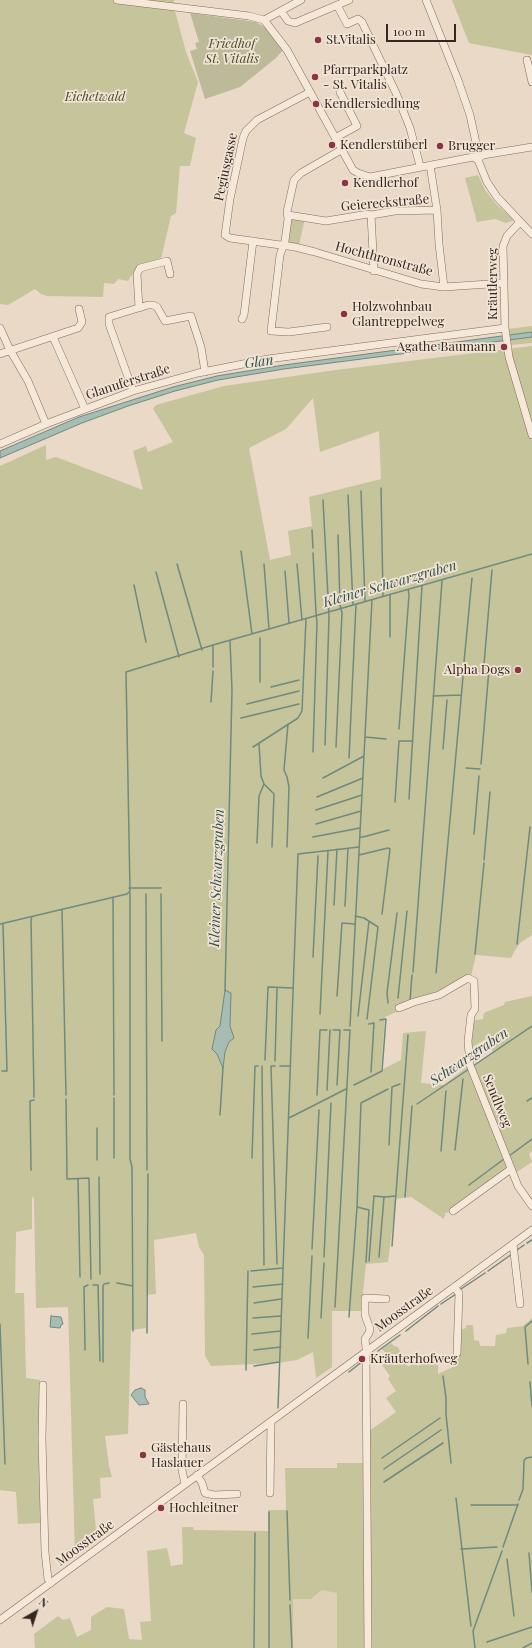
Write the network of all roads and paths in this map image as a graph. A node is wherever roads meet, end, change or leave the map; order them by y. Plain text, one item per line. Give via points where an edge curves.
1 (117, 0) edge
2 (301, 0) edge
3 (349, 0) edge
4 (426, 0) edge
5 (337, 5) junction
6 (281, 11) junction
7 (264, 20) junction
8 (527, 60) dead end
9 (532, 82) edge
10 (310, 92) junction
11 (340, 92) dead end
12 (335, 138) junction
13 (532, 147) edge
14 (341, 150) junction
15 (477, 159) junction
16 (430, 165) junction
17 (420, 166) junction
18 (437, 210) junction
19 (288, 215) junction
20 (371, 215) junction
21 (520, 222) junction
22 (532, 234) edge
23 (225, 235) joint
24 (254, 241) junction
25 (283, 246) junction
26 (374, 271) junction
27 (170, 274) dead end
28 (504, 283) junction
29 (444, 287) junction
30 (139, 308) junction
31 (79, 309) dead end
32 (242, 319) dead end
33 (327, 327) dead end
34 (0, 328) edge
35 (505, 329) junction
36 (53, 337) junction
37 (10, 350) junction
38 (0, 354) edge
39 (268, 359) joint
40 (205, 372) junction
41 (133, 392) junction
42 (85, 409) junction
43 (46, 424) junction
44 (532, 435) edge
45 (0, 444) edge
46 (399, 1008) dead end
47 (511, 1169) junction
48 (532, 1206) edge
49 (453, 1211) dead end
50 (532, 1230) edge
51 (512, 1244) junction
52 (454, 1287) junction
53 (386, 1299) dead end
54 (520, 1304) dead end
55 (367, 1352) junction
56 (457, 1353) dead end
57 (44, 1385) dead end
58 (183, 1404) dead end
59 (270, 1422) junction
60 (197, 1476) junction
61 (185, 1484) junction
62 (270, 1493) dead end
63 (237, 1494) dead end
64 (51, 1583) junction
65 (0, 1620) edge
66 (368, 1648) edge

1 - 7 street
2 - 6 street
3 - 5 street
4 - 15 street via 470,115 478,152
5 - 6 street via 295,23 288,21
5 - 17 street via 346,24 358,19 362,22 396,93 410,128
6 - 7 street
7 - 10 street via 284,45
8 - 9 street
10 - 12 street
10 - 23 street, Pegiusgasse via 257,120 246,131 230,199
11 - 12 street via 357,126
12 - 14 street
13 - 15 street via 483,155
14 - 17 street via 353,170 364,176
14 - 19 street via 295,178
15 - 16 street via 471,157
15 - 21 street via 491,189
16 - 17 street
16 - 18 street
18 - 20 street, Geiereckstraße via 395,211
18 - 29 street
19 - 20 street, Geiereckstraße via 326,221
19 - 25 street
20 - 26 street
21 - 22 street
21 - 28 street, Kräutlerweg via 507,236 503,246
23 - 24 street, Hochthronstraße
24 - 25 street, Hochthronstraße
24 - 32 street
25 - 26 street, Hochthronstraße via 317,253
25 - 33 street via 271,331 289,332
26 - 29 street, Hochthronstraße via 421,284
27 - 30 street via 167,261 140,268 137,274
28 - 29 street, Hochthronstraße
28 - 35 street, Kräutlerweg
30 - 40 street via 148,305 157,307 165,322 191,316 201,346
30 - 41 street via 109,317 109,324
31 - 36 street via 82,322 80,327
34 - 37 street
35 - 39 street, Kräutlerweg
35 - 44 street via 509,357
36 - 37 street
36 - 42 street
37 - 38 street
37 - 43 street via 28,381
39 - 40 street, Glanuferstraße
40 - 41 street, Glanuferstraße
41 - 42 street, Glanuferstraße
42 - 43 street, Glanuferstraße
43 - 45 street, Glanuferstraße
46 - 47 street, Sendlweg via 439,995 468,978 474,981 475,1009 471,1016 468,1041 471,1068
47 - 48 street, Sendlweg via 518,1186
47 - 49 street
50 - 51 street, Moosstraße
51 - 52 street, Moosstraße
51 - 54 street
52 - 55 street, Moosstraße
52 - 56 street, Moosstraße via 459,1292
53 - 55 street, Moosstraße via 365,1298 365,1315 370,1329 365,1339
55 - 59 street, Moosstraße
55 - 66 street
57 - 64 street via 42,1439 45,1552 48,1579
58 - 61 street via 182,1470
59 - 60 street, Moosstraße
59 - 62 street
60 - 61 street, Moosstraße
60 - 63 street via 205,1493
61 - 64 street, Moosstraße
64 - 65 street, Moosstraße

